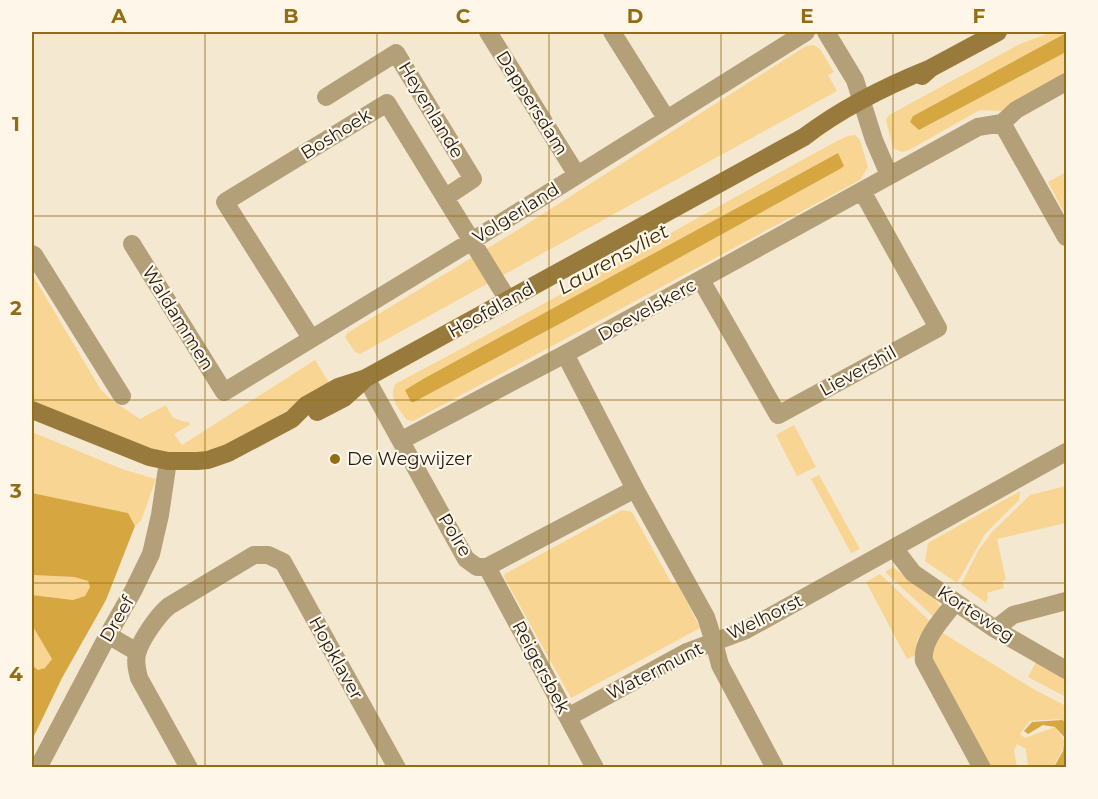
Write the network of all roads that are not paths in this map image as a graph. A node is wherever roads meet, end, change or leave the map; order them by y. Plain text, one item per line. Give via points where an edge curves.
1 (488, 32) edge
2 (612, 32) edge
3 (806, 32) edge
4 (826, 32) edge
5 (998, 32) edge
6 (1066, 82) edge
7 (326, 97) dead end
8 (864, 106) junction
9 (666, 118) junction
10 (1002, 123) junction
11 (577, 175) junction
12 (889, 175) junction
13 (862, 191) junction
14 (446, 197) junction
15 (1066, 237) edge
16 (472, 241) junction
17 (132, 244) dead end
18 (32, 254) edge
19 (701, 280) junction
20 (508, 300) junction
21 (311, 338) junction
22 (565, 354) junction
23 (366, 378) junction
24 (224, 392) joint
25 (122, 396) dead end
26 (32, 410) edge
27 (402, 440) junction
28 (1066, 452) edge
29 (168, 461) junction
30 (634, 489) junction
31 (894, 548) junction
32 (487, 567) junction
33 (1066, 601) edge
34 (955, 602) junction
35 (995, 629) junction
36 (108, 636) junction
37 (714, 642) junction
38 (137, 652) junction
39 (1066, 670) edge
40 (568, 717) junction
41 (38, 768) edge
42 (189, 768) edge
43 (398, 768) edge
44 (595, 768) edge
45 (775, 768) edge
46 (982, 768) edge

1 - 11 street, Dappersdam
2 - 9 street
3 - 9 street, Volgerland
4 - 8 street via 855,80
5 - 8 street, Hoofdland via 931,69 900,81
6 - 10 street via 1016,110
7 - 14 street, Heyenlande via 396,53 473,179
8 - 12 street
8 - 20 street, Hoofdland via 824,122 804,137
9 - 11 street, Volgerland
10 - 12 street, Doevelskerc via 978,127
10 - 15 street
11 - 16 street, Volgerland
12 - 13 street, Doevelskerc
13 - 19 street, Doevelskerc
13 - 19 street, Lievershil via 938,328 777,415
14 - 16 street, Boshoek
14 - 21 street, Boshoek via 387,103 225,202
16 - 20 street, Boshoek
16 - 21 street, Volgerland
17 - 24 street, Waldammen
18 - 25 street
19 - 22 street, Doevelskerc
20 - 23 street, Hoofdland
21 - 24 street, Volgerland
22 - 27 street, Doevelskerc
22 - 30 street, Welhorst
23 - 27 street, Polre
23 - 29 street, Hoofdland via 338,387 306,405 292,419 218,457
26 - 29 street, Hoofdland via 149,458
27 - 32 street, Polre via 466,560 477,567
28 - 31 street, Welhorst
29 - 36 street, Dreef via 151,554
30 - 32 street, Polre
30 - 37 street, Welhorst via 706,617
31 - 34 street, Korteweg via 913,573
31 - 37 street, Welhorst via 746,630
32 - 40 street, Reigersbek
33 - 35 street via 1013,615
34 - 35 street, Korteweg
34 - 46 street via 926,642 924,661
35 - 39 street, Korteweg
36 - 38 street
36 - 41 street, Dreef
37 - 40 street, Watermunt via 687,652
37 - 45 street, Watermunt via 720,665
38 - 42 street via 139,678
38 - 43 street, Hopklaver via 159,614 169,606 254,555 268,555 283,562
40 - 44 street, Reigersbek

